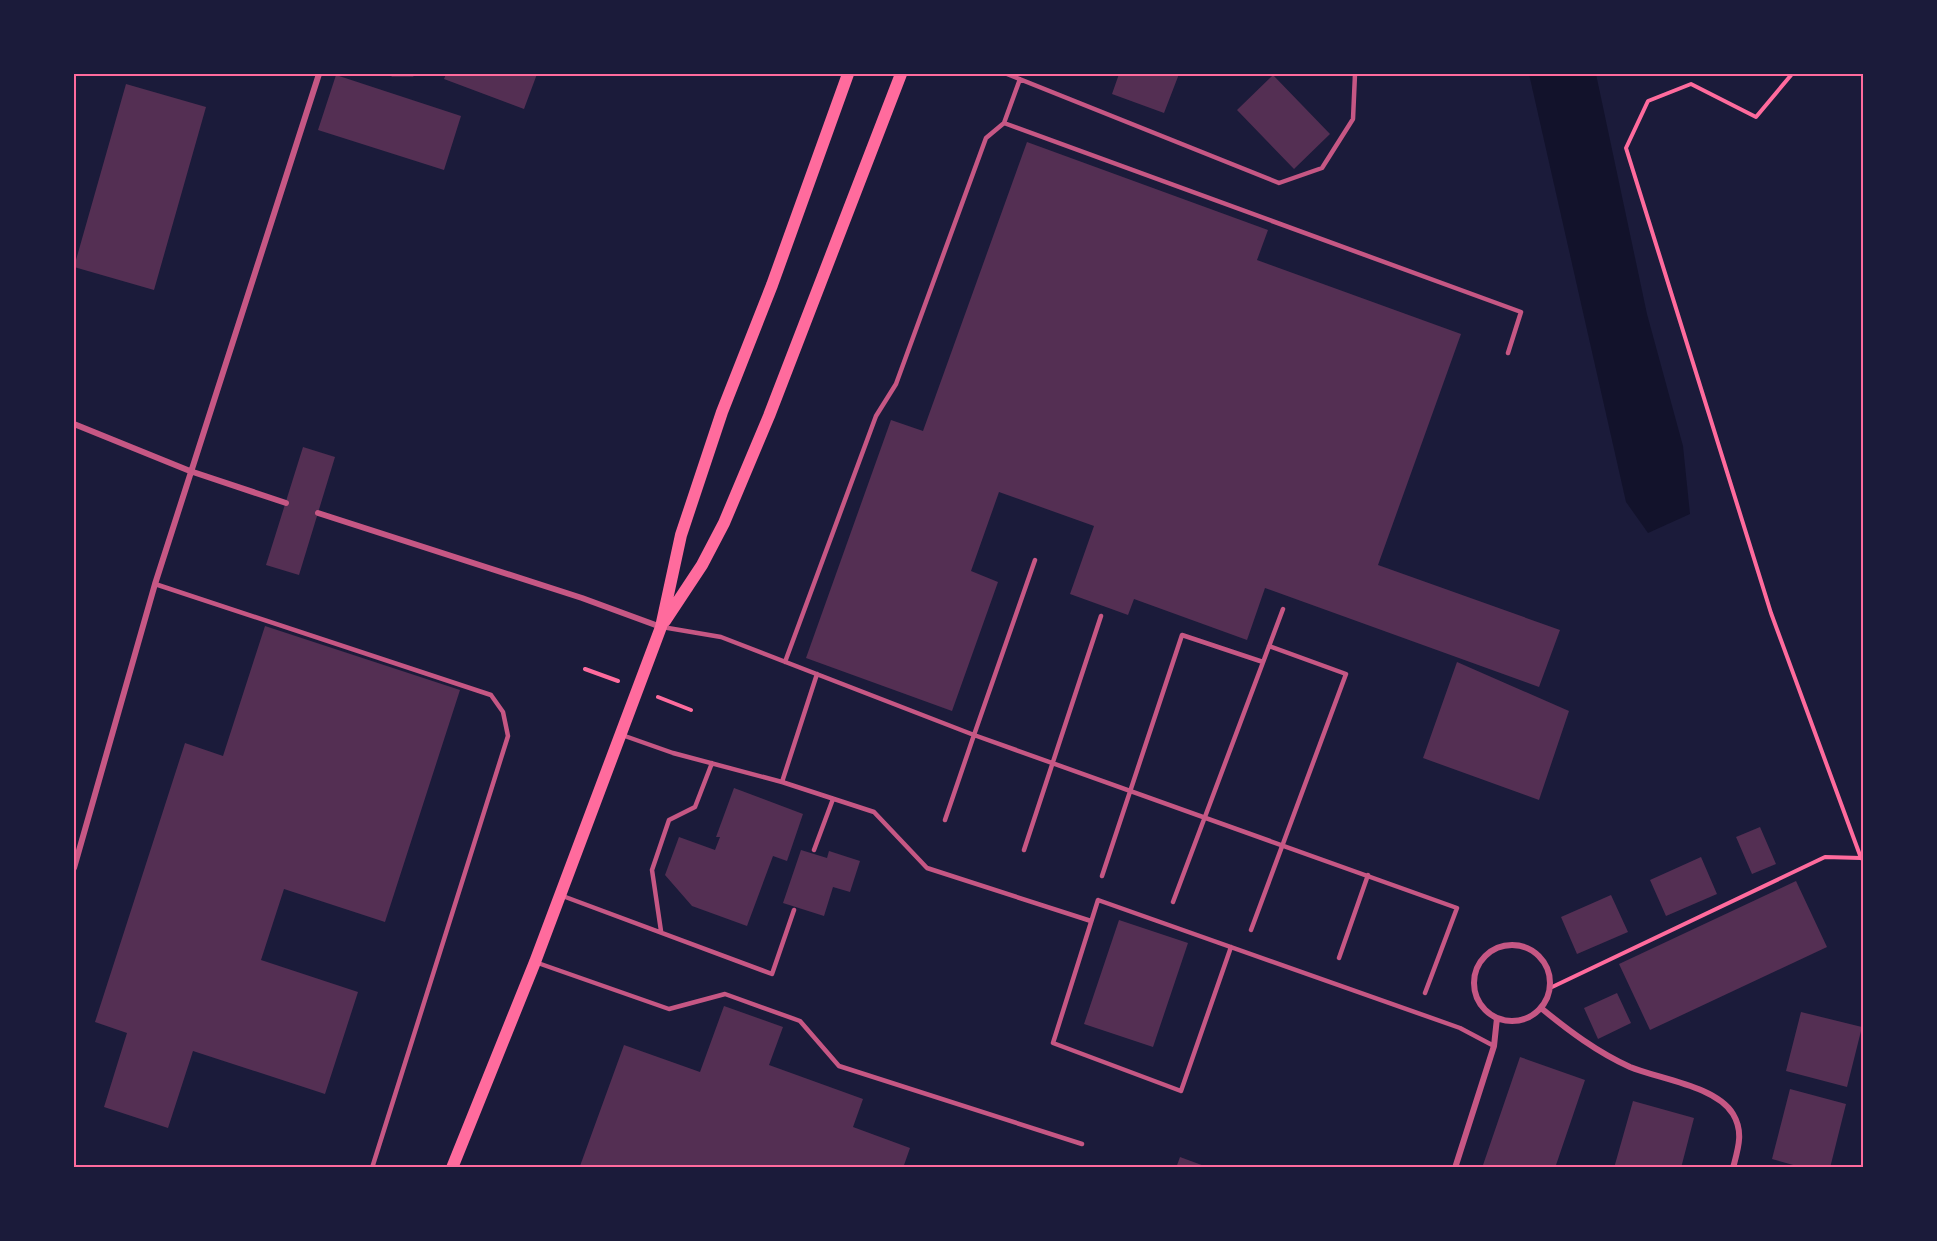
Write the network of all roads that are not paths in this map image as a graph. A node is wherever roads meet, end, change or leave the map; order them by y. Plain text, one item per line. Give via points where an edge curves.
1 (319, 74) edge
2 (392, 74) edge
3 (413, 74) edge
4 (848, 74) edge
5 (901, 74) edge
6 (1007, 74) edge
7 (1355, 74) edge
8 (1020, 79) junction
9 (1004, 123) junction
10 (1508, 353) dead end
11 (74, 424) edge
12 (190, 471) junction
13 (286, 503) dead end
14 (318, 513) dead end
15 (1035, 560) dead end
16 (155, 584) junction
17 (1283, 609) dead end
18 (1101, 616) dead end
19 (661, 627) junction
20 (1269, 646) junction
21 (785, 662) junction
22 (1263, 662) junction
23 (818, 674) junction
24 (619, 734) junction
25 (974, 735) junction
26 (712, 763) junction
27 (1052, 763) junction
28 (782, 782) junction
29 (1131, 791) junction
30 (833, 798) junction
31 (1205, 817) junction
32 (945, 820) dead end
33 (1282, 844) junction
34 (814, 850) dead end
35 (1024, 850) dead end
36 (74, 868) edge
37 (1368, 875) junction
38 (1102, 876) dead end
39 (560, 895) junction
40 (1173, 902) dead end
41 (794, 910) dead end
42 (1091, 921) junction
43 (1251, 930) dead end
44 (661, 931) junction
45 (1231, 947) junction
46 (1339, 958) dead end
47 (535, 962) junction
48 (1425, 993) dead end
49 (1541, 1008) junction
50 (1497, 1018) junction
51 (1494, 1046) junction
52 (1082, 1144) dead end
53 (372, 1167) edge
54 (452, 1167) edge
55 (1455, 1167) edge
56 (1733, 1167) edge

1 - 12 street
2 - 3 lane
4 - 19 main road via 722,412 681,535
5 - 19 main road via 724,523
6 - 8 lane
7 - 8 lane via 1353,119 1322,168 1279,183
8 - 9 lane
9 - 10 lane via 1521,312
9 - 21 lane via 986,138 896,384 876,416
11 - 12 street
12 - 13 street
12 - 16 street
14 - 19 street
15 - 25 lane
16 - 36 street
16 - 53 lane via 491,695 503,712 508,736
17 - 20 lane
18 - 27 lane
19 - 21 lane via 721,637
19 - 24 main road
20 - 22 lane
20 - 33 lane via 1346,674
21 - 23 lane
22 - 29 lane via 1182,635
22 - 31 lane
23 - 25 lane
23 - 28 lane
24 - 26 lane
24 - 39 main road
25 - 27 lane
25 - 32 lane
26 - 28 lane
26 - 44 lane via 695,807 669,820 652,870
27 - 29 lane
27 - 35 lane
28 - 30 lane
29 - 31 lane
29 - 38 lane
30 - 34 lane
30 - 42 lane via 874,812 927,868
31 - 33 lane
31 - 40 lane
33 - 37 lane
33 - 43 lane
37 - 46 lane
37 - 48 lane via 1457,908
39 - 44 lane
39 - 47 main road
41 - 44 lane via 772,974
42 - 45 lane via 1098,900
42 - 45 lane via 1053,1043 1181,1091
45 - 51 lane via 1460,1028
47 - 52 lane via 669,1009 725,994 800,1021 839,1066
47 - 54 main road
49 - 50 street via 1527,1019
49 - 50 street via 1550,988 1546,965 1537,954 1516,945 1494,950 1476,969 1474,985 1480,1002
49 - 56 street via 1572,1034 1630,1067 1718,1099 1733,1113 1740,1130
50 - 51 street
51 - 55 street

